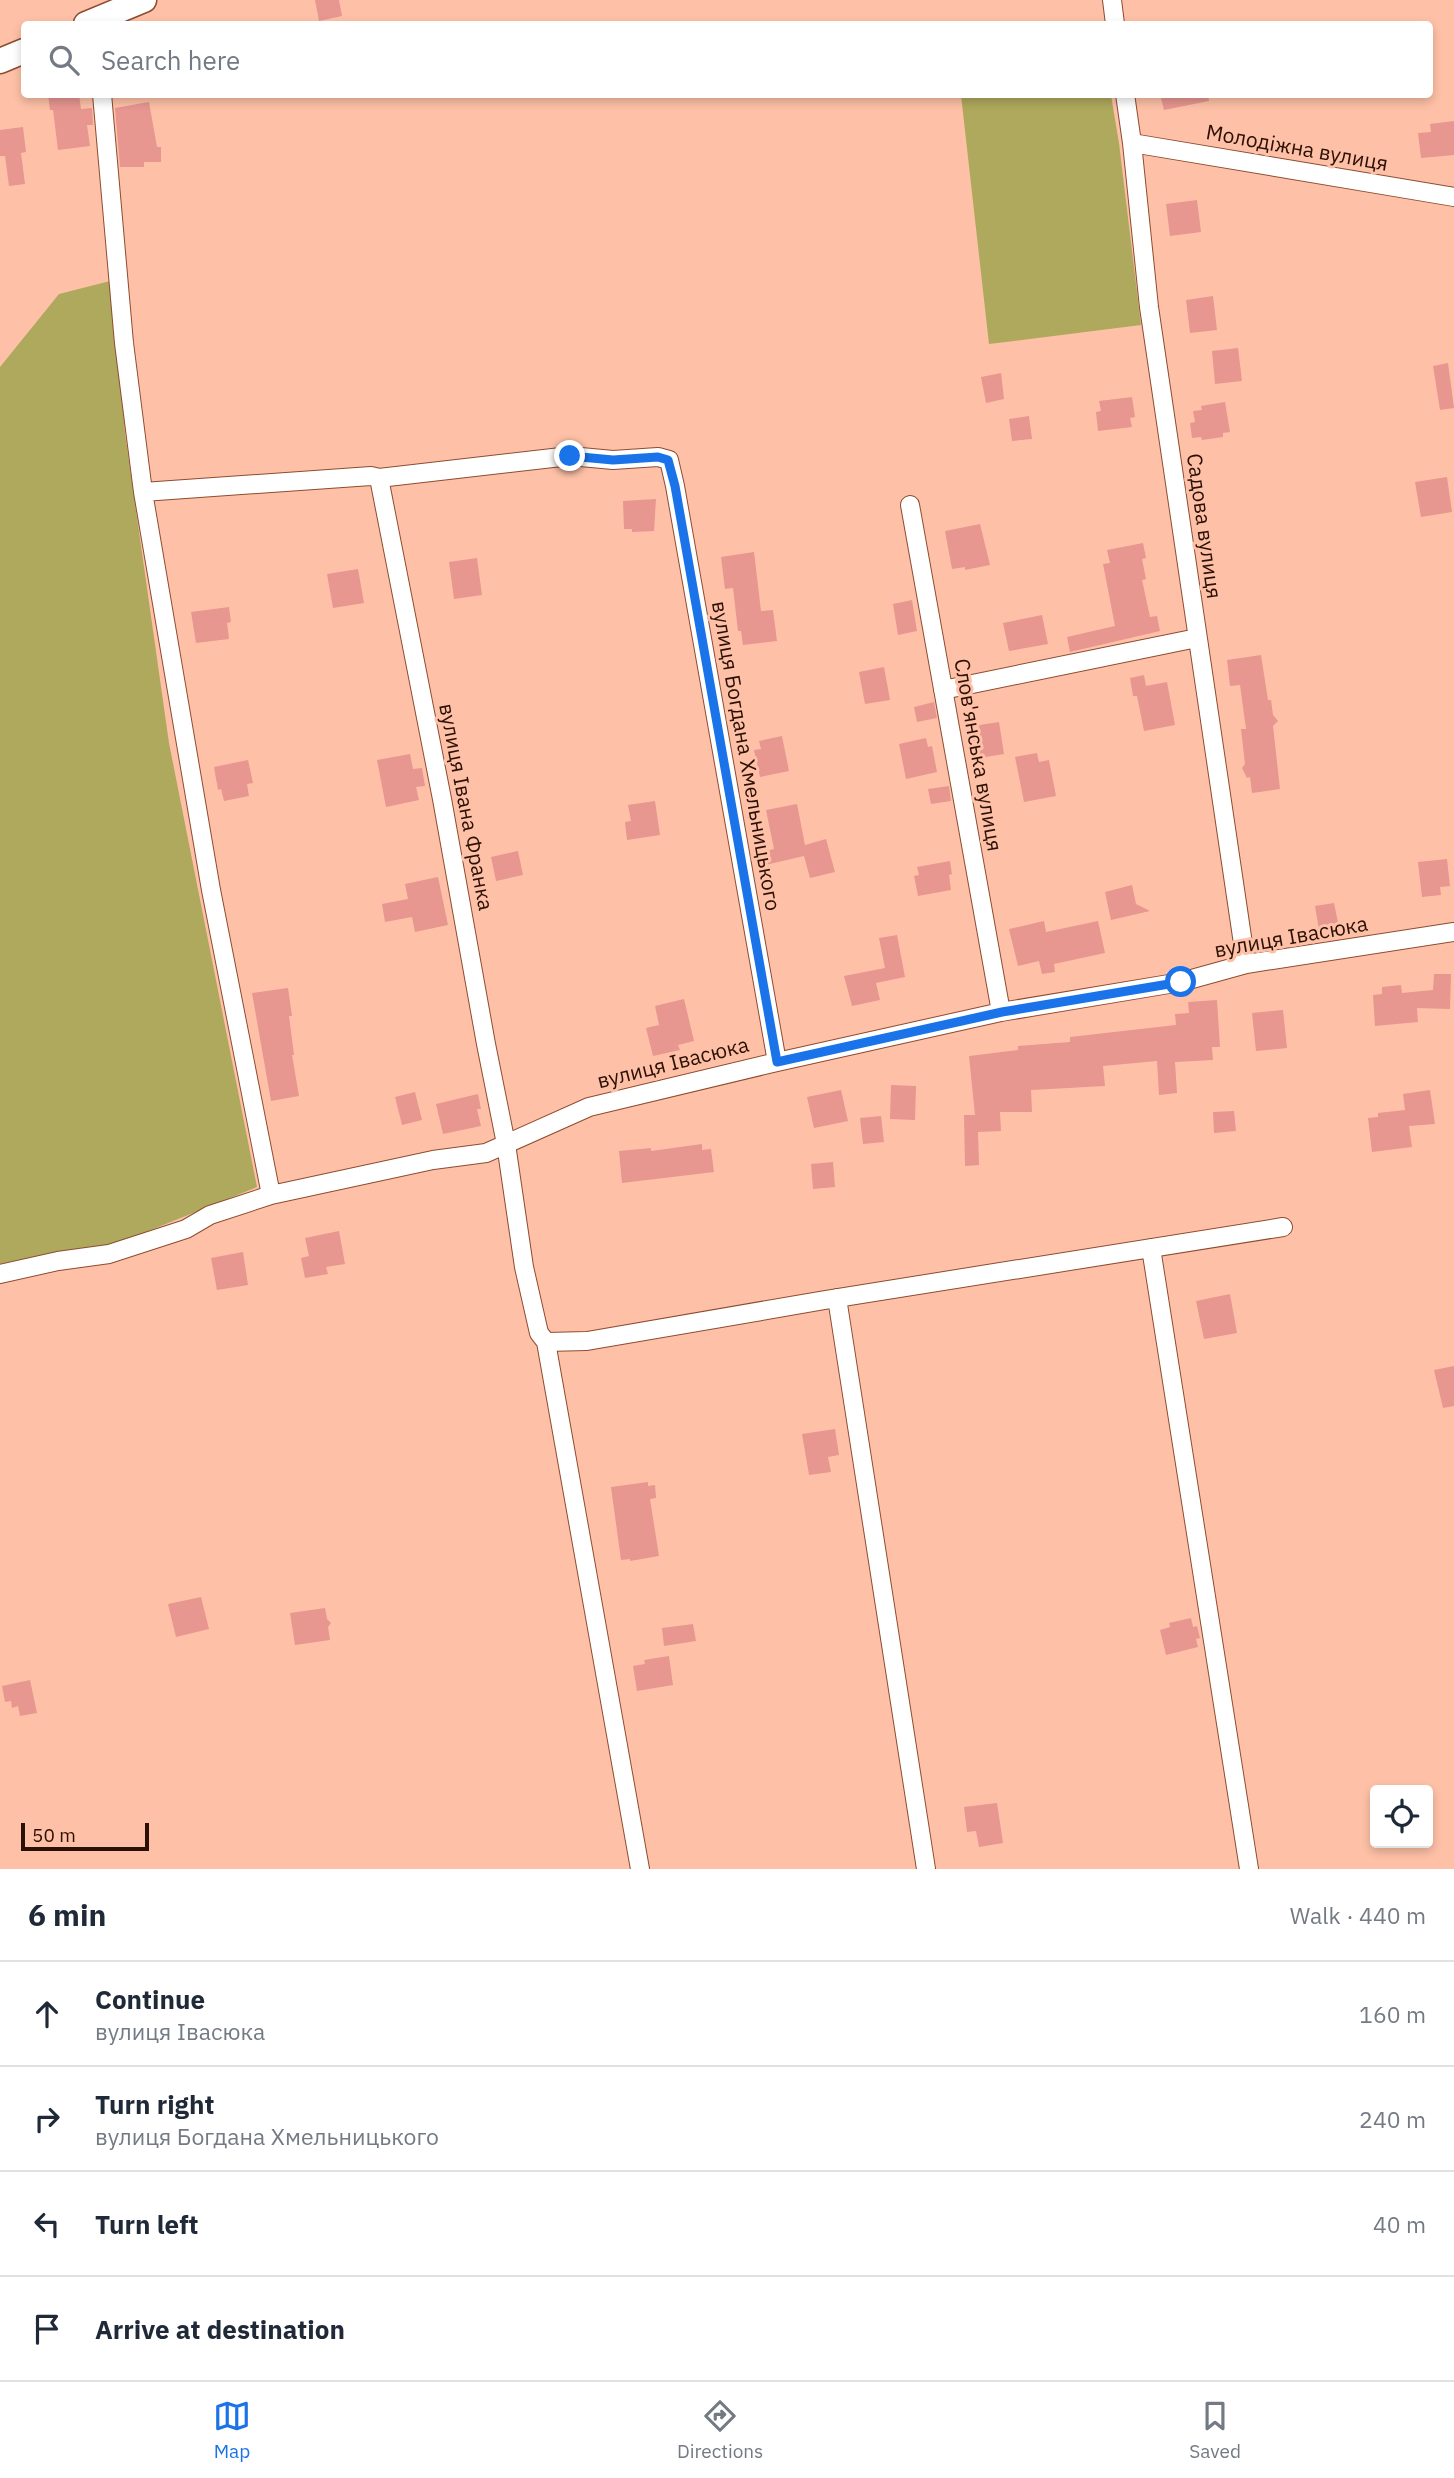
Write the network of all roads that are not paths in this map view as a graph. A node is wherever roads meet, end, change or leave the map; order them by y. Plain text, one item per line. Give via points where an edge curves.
1 (144, 0) edge
2 (1112, 0) edge
3 (97, 21) edge
4 (1115, 21) edge
5 (21, 52) edge
6 (0, 61) edge
7 (102, 98) edge
8 (1126, 98) edge
9 (1132, 143) junction
10 (1454, 197) edge
11 (379, 478) junction
12 (143, 492) junction
13 (910, 505) dead end
14 (1197, 638) junction
15 (943, 690) junction
16 (1454, 932) edge
17 (1246, 964) junction
18 (1002, 1012) junction
19 (777, 1062) junction
20 (506, 1144) junction
21 (271, 1195) junction
22 (1283, 1227) dead end
23 (1151, 1248) junction
24 (0, 1274) edge
25 (837, 1298) junction
26 (546, 1342) junction
27 (640, 1869) edge
28 (926, 1869) edge
29 (1249, 1869) edge

1 - 3 street
2 - 4 street
5 - 6 street
7 - 12 street via 124,343
8 - 9 street, Садова вулиця
9 - 10 street, Молодіжна вулиця
9 - 14 street, Садова вулиця via 1149,307
11 - 12 street
11 - 19 street, вулиця Богдана Хмельницького via 570,456 668,460
11 - 20 street, вулиця Івана Франка
12 - 21 street via 216,918
13 - 15 street, Слов'янська вулиця
14 - 15 street
14 - 17 street, Садова вулиця
15 - 18 street, Слов'янська вулиця
16 - 17 street, вулиця Івасюка
17 - 18 street, вулиця Івасюка via 1181,982
18 - 19 street, вулиця Івасюка
19 - 20 street, вулиця Івасюка via 589,1107
20 - 21 street, вулиця Івасюка via 486,1153
20 - 26 street, вулиця Івана Франка via 524,1267 539,1334
21 - 24 street, вулиця Івасюка via 109,1254
22 - 23 street
23 - 25 street
23 - 29 street
25 - 26 street via 587,1341
25 - 28 street
26 - 27 street, вулиця Івана Франка

